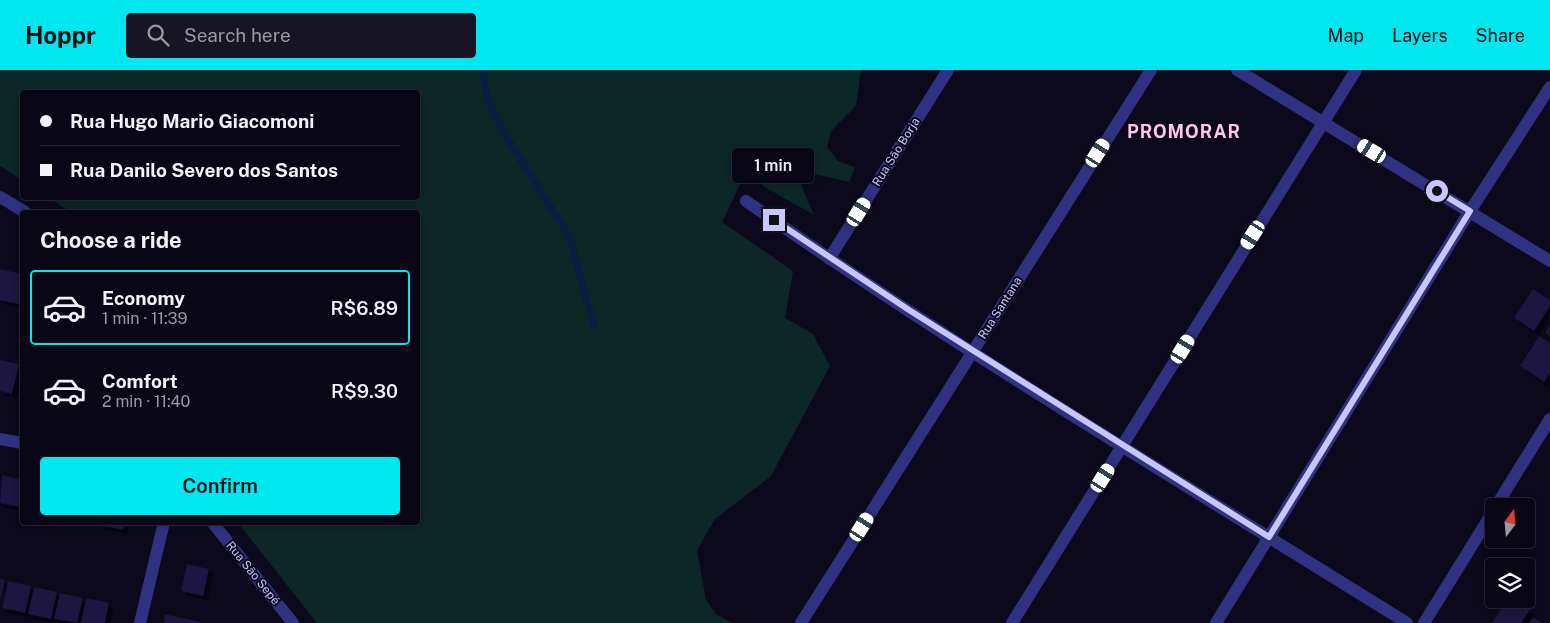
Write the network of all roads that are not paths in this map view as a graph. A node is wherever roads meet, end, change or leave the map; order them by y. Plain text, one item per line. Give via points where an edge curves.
1 (948, 70) edge
2 (1151, 70) edge
3 (1237, 70) edge
4 (1356, 70) edge
5 (1550, 86) edge
6 (1323, 121) junction
7 (0, 197) edge
8 (746, 201) dead end
9 (22, 210) edge
10 (1470, 211) junction
11 (829, 259) junction
12 (1550, 262) edge
13 (973, 351) junction
14 (1550, 419) edge
15 (0, 438) edge
16 (20, 443) edge
17 (1124, 446) junction
18 (1501, 498) edge
19 (163, 525) edge
20 (214, 525) edge
21 (1485, 525) edge
22 (1269, 537) junction
23 (140, 623) edge
24 (293, 623) edge
25 (801, 623) edge
26 (1012, 623) edge
27 (1216, 623) edge
28 (1407, 623) edge
29 (1424, 623) edge

1 - 11 street, Rua São Borja
2 - 13 street, Rua Santana
3 - 6 street
4 - 6 street
5 - 10 street
6 - 10 street
6 - 17 street
7 - 9 street
8 - 11 street
10 - 12 street
10 - 22 street
11 - 13 street
13 - 17 street
13 - 25 street, Rua Santana
14 - 18 street
15 - 16 street
17 - 22 street
17 - 26 street
19 - 23 street
20 - 24 street, Rua São Sepé
21 - 29 street
22 - 27 street
22 - 28 street

